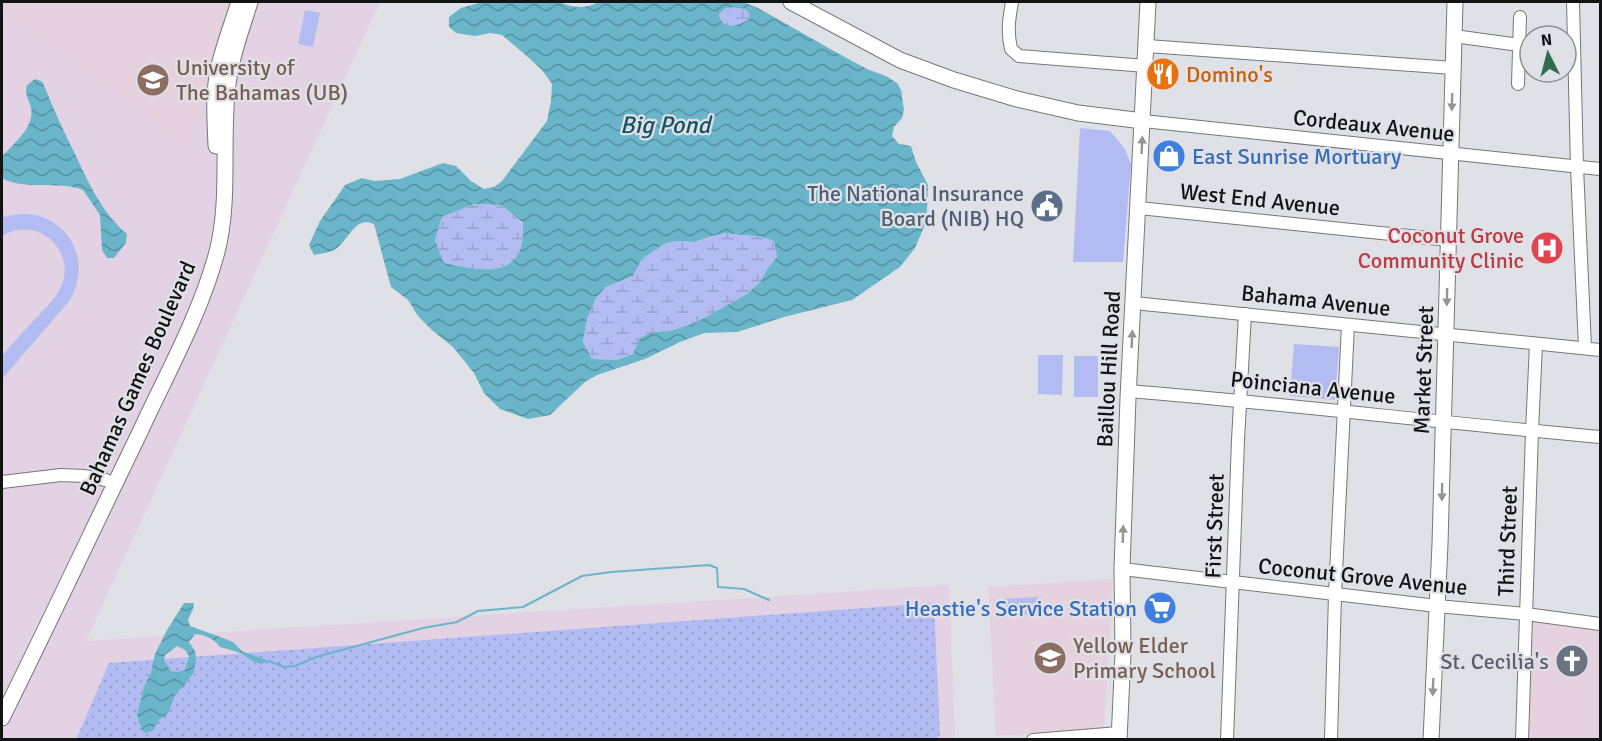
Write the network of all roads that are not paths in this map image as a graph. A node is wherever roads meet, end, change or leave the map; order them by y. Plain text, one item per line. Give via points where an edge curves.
1 (239, 2) edge
2 (250, 2) edge
3 (791, 2) edge
4 (1012, 2) edge
5 (1148, 2) edge
6 (1455, 2) edge
7 (1573, 2) edge
8 (1520, 17) dead end
9 (1520, 24) edge
10 (1454, 36) junction
11 (1518, 45) edge
12 (1147, 46) junction
13 (1146, 66) junction
14 (1453, 68) junction
15 (220, 109) junction
16 (1143, 122) junction
17 (1450, 154) junction
18 (1577, 167) junction
19 (1600, 170) edge
20 (1139, 208) junction
21 (1448, 240) junction
22 (1134, 303) junction
23 (1245, 314) junction
24 (1348, 325) junction
25 (1447, 335) junction
26 (1536, 344) junction
27 (1585, 348) junction
28 (1600, 350) edge
29 (1129, 391) junction
30 (1240, 400) junction
31 (1344, 412) junction
32 (1443, 422) junction
33 (1532, 431) junction
34 (1600, 436) edge
35 (106, 480) junction
36 (2, 482) edge
37 (1122, 569) junction
38 (1232, 582) junction
39 (1335, 594) junction
40 (1437, 606) junction
41 (1526, 614) junction
42 (1600, 624) edge
43 (2, 700) edge
44 (2, 718) edge
45 (1119, 736) edge
46 (1032, 740) edge
47 (1227, 740) edge
48 (1331, 740) edge
49 (1431, 740) edge
50 (1522, 740) edge

1 - 15 main road, Bahamas Games Boulevard via 218,70
2 - 15 main road, Bahamas Games Boulevard
3 - 16 main road via 900,60 954,80 1078,113
4 - 13 street via 1008,37 1011,49 1019,56
5 - 12 main road, Baillou Hill Road
6 - 10 main road, Market Street
7 - 18 street
8 - 9 street
10 - 11 street
10 - 14 main road, Market Street
12 - 13 main road, Baillou Hill Road
12 - 14 street
13 - 16 main road, Baillou Hill Road
14 -> 17 main road, Market Street
15 - 35 main road, Bahamas Games Boulevard via 208,250 180,322
15 - 44 main road, Bahamas Games Boulevard via 224,195 208,284
16 - 17 street, Cordeaux Avenue
20 -> 16 main road, Baillou Hill Road
17 - 18 street, Cordeaux Avenue
17 - 21 main road, Market Street
18 - 19 street, Cordeaux Avenue
18 - 27 street
20 - 21 street, West End Avenue
20 - 22 main road, Baillou Hill Road
21 -> 25 main road, Market Street
22 - 23 street, Bahama Avenue
29 -> 22 main road, Baillou Hill Road
23 - 24 street, Bahama Avenue
23 - 30 street, First Street
24 - 25 street, Bahama Avenue
24 - 31 street
25 - 26 street, Bahama Avenue
25 - 32 main road, Market Street
26 - 27 street, Bahama Avenue
26 - 33 street, Third Street
27 - 28 street, Bahama Avenue
29 - 30 street, Poinciana Avenue
37 -> 29 main road, Baillou Hill Road
30 - 31 street, Poinciana Avenue
30 - 38 street, First Street
31 - 32 street, Poinciana Avenue
31 - 39 street
32 - 33 street, Poinciana Avenue
32 -> 40 main road, Market Street
33 - 34 street, Poinciana Avenue
33 - 41 street, Third Street
35 - 36 street via 62,475
35 - 43 main road, Bahamas Games Boulevard
37 - 38 street, Coconut Grove Avenue
37 - 45 main road, Baillou Hill Road
38 - 39 street, Coconut Grove Avenue
38 - 47 street, First Street
39 - 40 street, Coconut Grove Avenue
39 - 48 street
40 - 41 street, Coconut Grove Avenue
40 -> 49 main road, Market Street
41 - 42 street, Coconut Grove Avenue
41 - 50 street, Third Street
45 - 46 street

